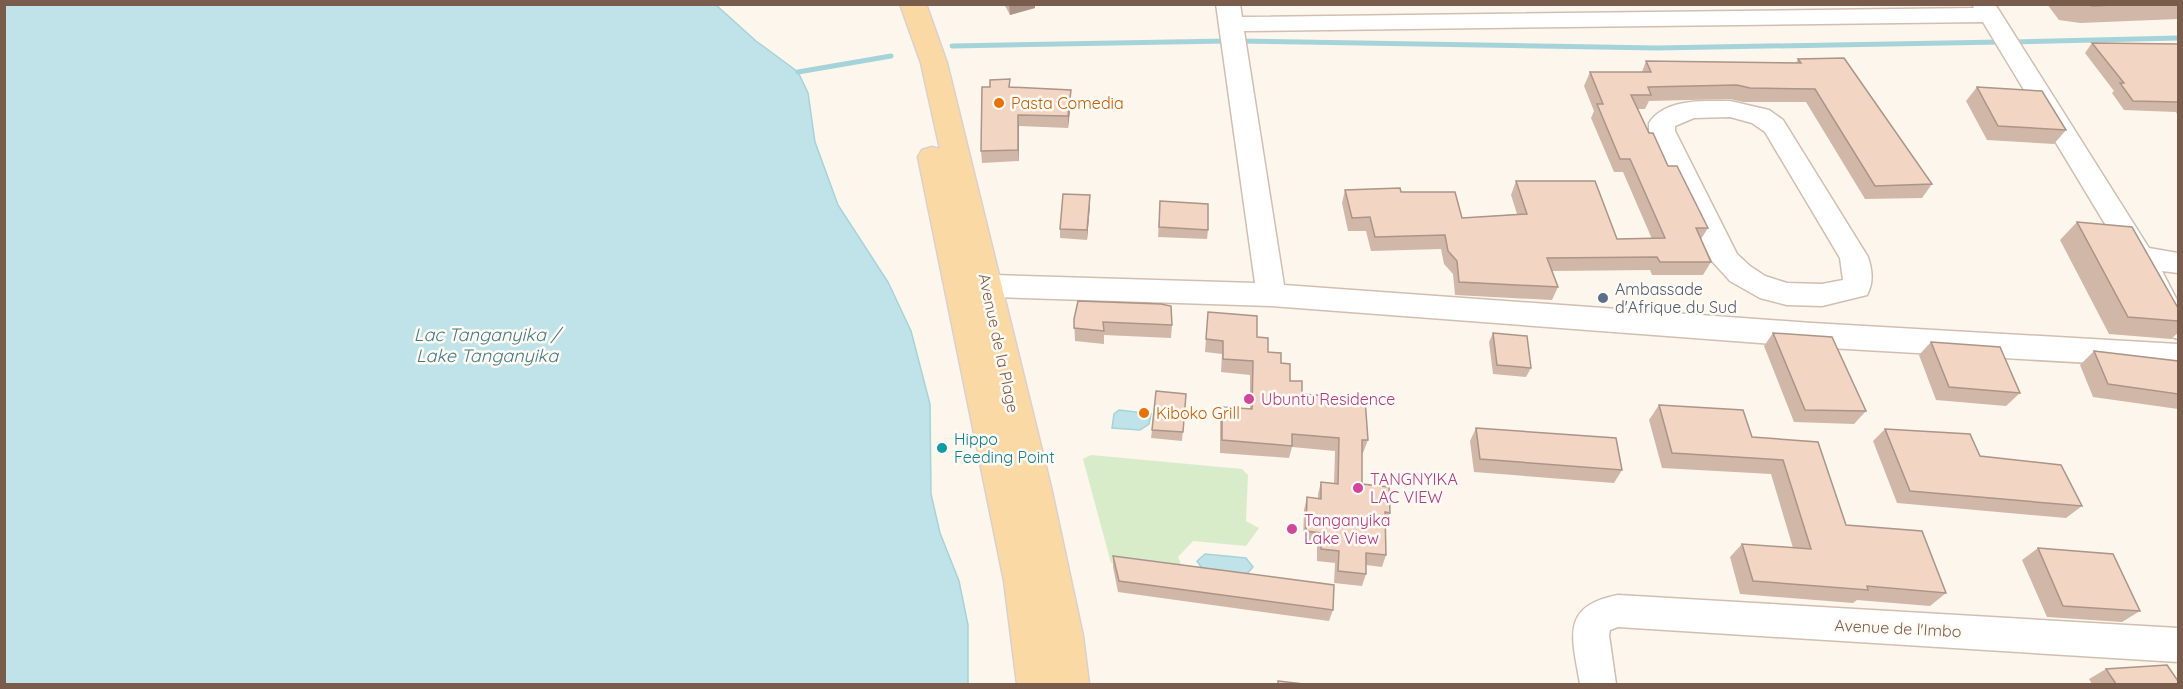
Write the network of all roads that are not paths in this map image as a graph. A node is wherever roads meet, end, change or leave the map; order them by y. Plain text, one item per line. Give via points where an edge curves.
1 (891, 4) edge
2 (913, 4) edge
3 (1989, 15) edge
4 (1232, 29) edge
5 (2140, 257) junction
6 (2178, 263) edge
7 (974, 286) junction
8 (1271, 296) junction
9 (1799, 297) junction
10 (2178, 328) edge
11 (1812, 335) junction
12 (2178, 356) edge
13 (2178, 645) edge
14 (1036, 684) edge
15 (1069, 684) edge
16 (1598, 684) edge

1 - 7 main road, Avenue de la Plage
2 - 7 main road, Avenue de la Plage via 934,63
3 - 4 street
3 - 5 street
4 - 8 street
5 - 6 street
5 - 10 street
7 - 8 street
7 - 14 main road, Avenue de la Plage via 1023,581
7 - 15 main road, Avenue de la Plage via 1035,498
8 - 11 street
9 - 9 street via 1836,294 1857,287 1858,270 1854,257 1774,126 1760,116 1730,109 1670,114 1662,123 1662,131 1726,261 1740,277 1768,291
9 - 11 street
11 - 12 street
13 - 16 street, Avenue de l'Imbo via 1618,612 1603,614 1593,621 1591,635

